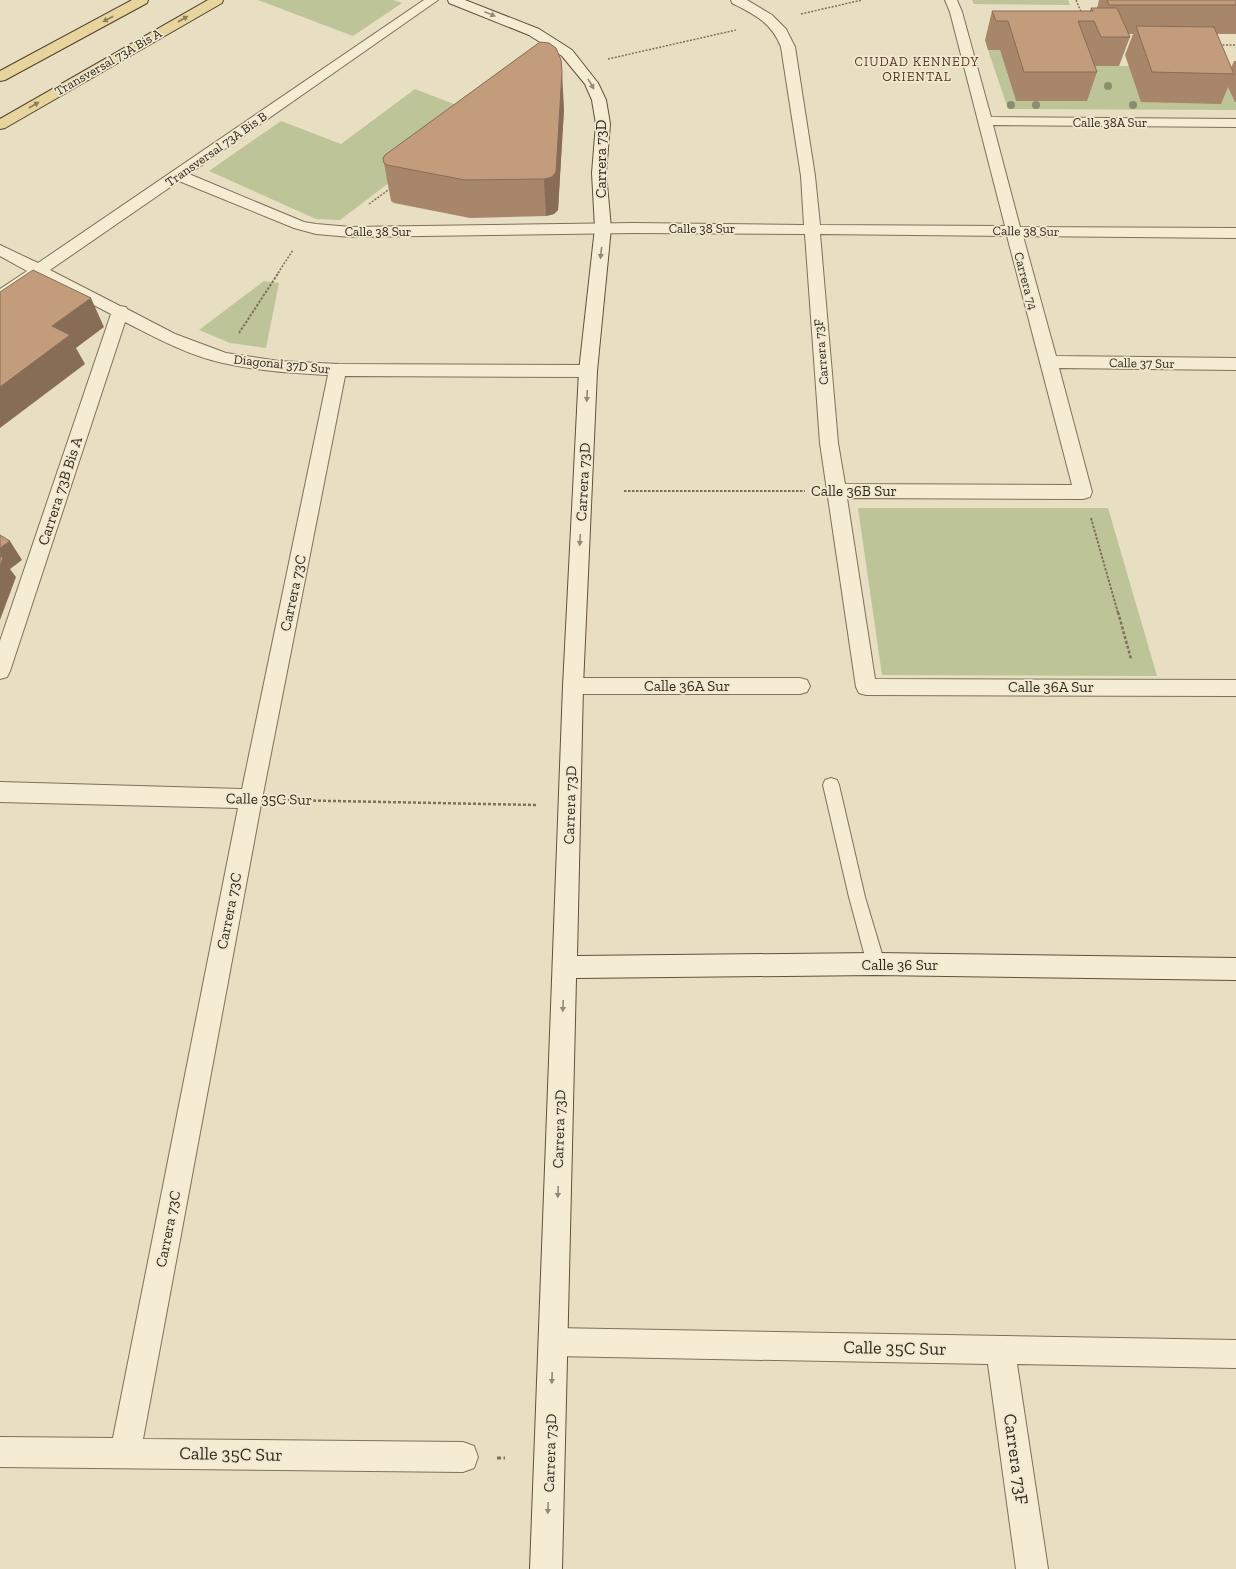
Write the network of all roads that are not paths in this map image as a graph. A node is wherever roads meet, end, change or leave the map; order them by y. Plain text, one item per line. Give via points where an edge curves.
1 (142, 0) edge
2 (217, 0) edge
3 (432, 0) edge
4 (454, 0) edge
5 (737, 0) edge
6 (951, 0) edge
7 (0, 77) edge
8 (984, 121) junction
9 (1236, 123) edge
10 (0, 124) edge
11 (178, 175) junction
12 (603, 228) junction
13 (812, 229) junction
14 (1013, 231) junction
15 (1236, 233) edge
16 (0, 250) edge
17 (39, 270) junction
18 (0, 297) edge
19 (120, 311) junction
20 (1048, 362) junction
21 (1236, 364) edge
22 (338, 370) junction
23 (588, 371) junction
24 (836, 491) junction
25 (1083, 492) joint
26 (0, 671) edge
27 (573, 686) junction
28 (800, 686) dead end
29 (866, 687) joint
30 (1236, 688) edge
31 (831, 785) dead end
32 (0, 792) edge
33 (251, 799) junction
34 (876, 964) junction
35 (564, 967) junction
36 (1236, 970) edge
37 (553, 1342) junction
38 (1000, 1350) junction
39 (1236, 1354) edge
40 (0, 1452) edge
41 (125, 1453) junction
42 (463, 1457) dead end
43 (546, 1569) edge
44 (1032, 1569) edge

1 -> 7 main road
10 -> 2 main road, Transversal 73A Bis A
3 - 11 street, Transversal 73A Bis B
4 -> 12 street, Carrera 73D via 534,32 567,54 591,83 599,100 603,124 599,173
5 - 13 street, Carrera 73F via 771,21 781,32 788,47 808,176
6 - 8 street, Carrera 74
8 - 9 street, Calle 38A Sur
8 - 14 street, Carrera 74
11 - 12 street, Calle 38 Sur via 292,223 334,231
11 - 17 street, Transversal 73A Bis B
12 - 13 street, Calle 38 Sur
12 -> 23 street, Carrera 73D
13 - 14 street, Calle 38 Sur
13 - 24 street, Carrera 73F via 829,443
14 - 15 street, Calle 38 Sur
14 - 20 street, Carrera 74
16 - 17 street, Diagonal 37D Sur
17 - 18 street, Transversal 73A Bis B
17 - 19 street, Diagonal 37D Sur
19 - 22 street, Diagonal 37D Sur via 169,338 223,358 279,367
19 - 26 street, Carrera 73B Bis A
20 - 21 street, Calle 37 Sur
20 - 25 street, Carrera 74
22 - 23 street, Diagonal 37D Sur
22 - 33 street, Carrera 73C
23 -> 27 street, Carrera 73D
24 - 25 street, Calle 36B Sur
24 - 29 street, Carrera 73F
27 - 28 street, Calle 36A Sur
27 - 35 street, Carrera 73D
29 - 30 street, Calle 36A Sur
31 - 34 lane via 857,897
32 - 33 street, Calle 35C Sur
33 - 41 street, Carrera 73C
34 - 35 street, Calle 36 Sur
34 - 36 street, Calle 36 Sur
35 -> 37 street, Carrera 73D
37 - 38 street, Calle 35C Sur
37 -> 43 street, Carrera 73D
38 - 39 street, Calle 35C Sur
38 - 44 street, Carrera 73F
40 - 41 street, Calle 35C Sur
41 - 42 street, Calle 35C Sur

